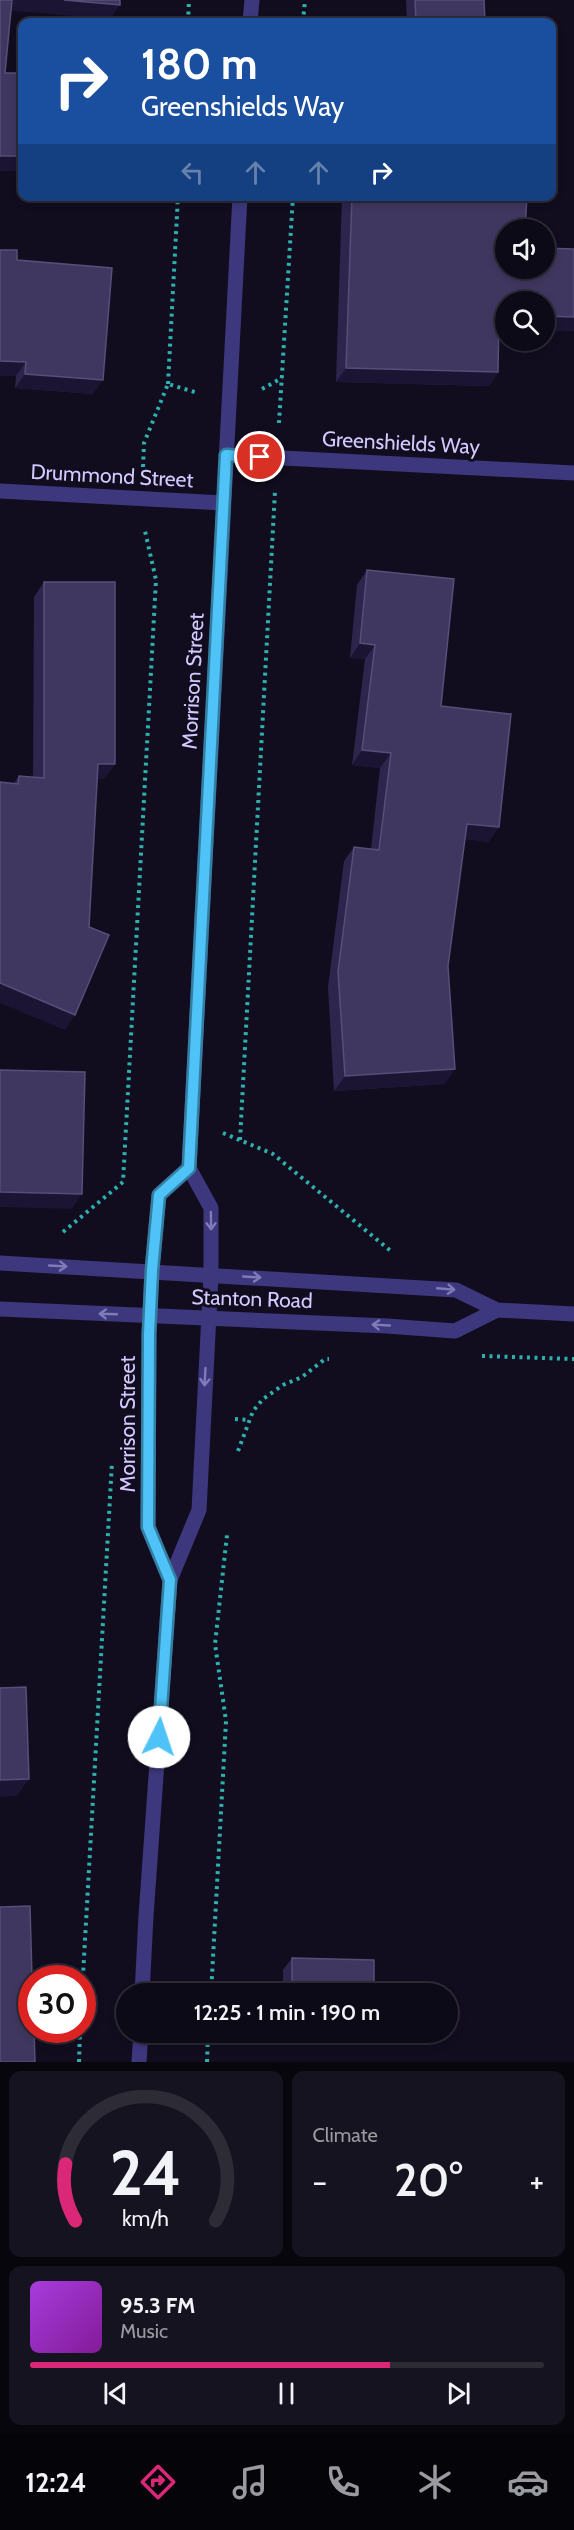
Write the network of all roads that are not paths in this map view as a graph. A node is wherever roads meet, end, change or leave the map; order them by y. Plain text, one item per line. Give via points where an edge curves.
1 (252, 0) edge
2 (250, 18) edge
3 (240, 201) edge
4 (226, 455) junction
5 (574, 473) edge
6 (0, 491) edge
7 (223, 503) junction
8 (189, 1168) junction
9 (0, 1263) edge
10 (152, 1270) junction
11 (211, 1275) junction
12 (0, 1309) edge
13 (497, 1310) junction
14 (574, 1314) edge
15 (150, 1315) junction
16 (208, 1318) junction
17 (170, 1580) junction
18 (143, 1983) edge
19 (140, 2043) edge
20 (139, 2062) edge

1 - 2 street
3 - 4 street, Morrison Street
4 - 5 street, Greenshields Way
4 - 7 street, Morrison Street
6 - 7 street, Drummond Street
7 - 8 street, Morrison Street
8 - 10 street, Morrison Street via 159,1195
8 -> 11 street, Morrison Street via 211,1208
9 -> 10 street, Stanton Road
10 - 11 street, Stanton Road
10 - 15 street, Morrison Street
11 -> 13 street, Stanton Road via 456,1290
11 - 16 street, Morrison Street
15 -> 12 street, Stanton Road
13 - 14 street, Stanton Road
13 -> 16 street, Stanton Road via 455,1331
15 - 16 street, Stanton Road
15 - 17 street, Morrison Street via 148,1527
16 -> 17 street, Morrison Street via 199,1510
17 - 18 street, Morrison Street
19 - 20 street

